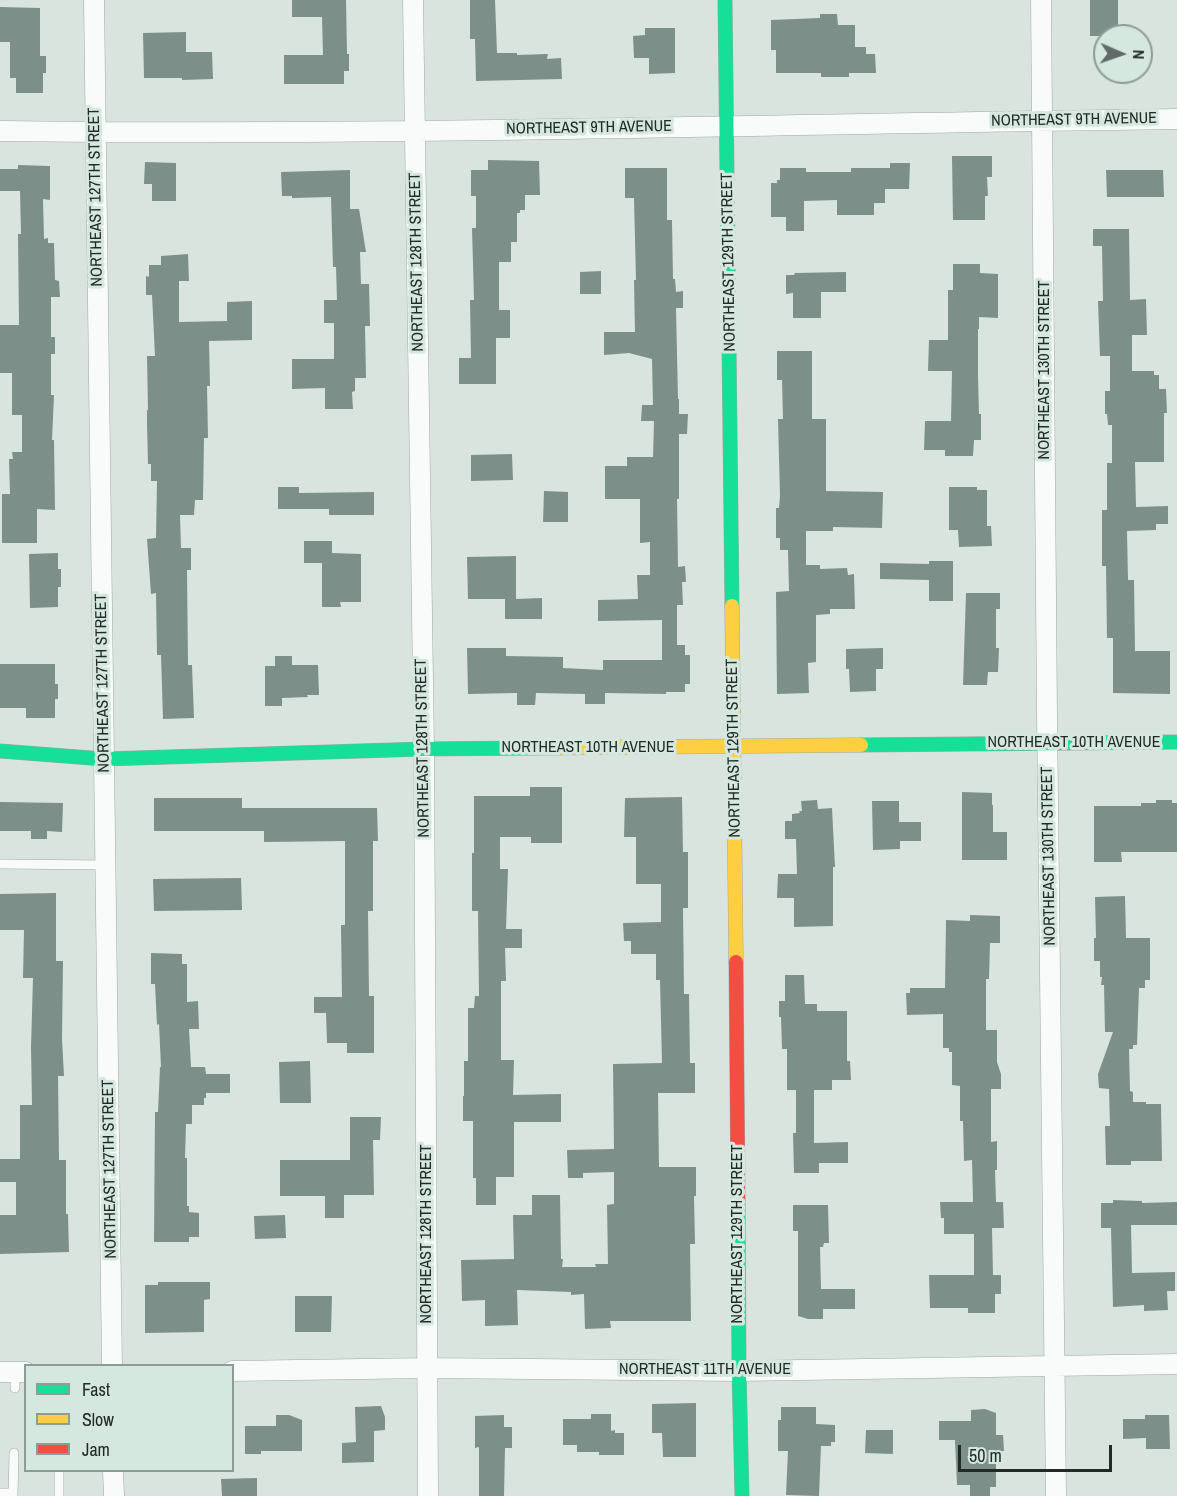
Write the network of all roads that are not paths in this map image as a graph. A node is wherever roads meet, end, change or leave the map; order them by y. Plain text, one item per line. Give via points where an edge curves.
1 (94, 0) edge
2 (413, 0) edge
3 (725, 0) edge
4 (1041, 0) edge
5 (1177, 119) edge
6 (1043, 120) junction
7 (728, 126) junction
8 (0, 131) edge
9 (415, 131) junction
10 (95, 132) junction
11 (1177, 742) edge
12 (1048, 743) junction
13 (734, 747) junction
14 (424, 749) junction
15 (0, 751) edge
16 (104, 759) junction
17 (0, 864) edge
18 (105, 866) junction
19 (112, 1364) edge
20 (1177, 1364) edge
21 (1055, 1365) junction
22 (428, 1368) junction
23 (234, 1371) edge
24 (739, 1371) junction
25 (14, 1453) dead end
26 (59, 1472) edge
27 (113, 1472) edge
28 (0, 1493) edge
29 (13, 1494) edge
30 (59, 1496) edge
31 (114, 1496) edge
32 (428, 1496) edge
33 (741, 1496) edge
34 (1056, 1496) edge

1 - 10 street, NORTHEAST 127TH STREET
2 - 9 street, NORTHEAST 128TH STREET
3 - 7 street, NORTHEAST 129TH STREET
4 - 6 street, NORTHEAST 130TH STREET
5 - 6 street, NORTHEAST 9TH AVENUE
6 - 7 street, NORTHEAST 9TH AVENUE
6 - 12 street, NORTHEAST 130TH STREET
7 - 9 street, NORTHEAST 9TH AVENUE
7 - 13 street, NORTHEAST 129TH STREET
8 - 10 street, NORTHEAST 9TH AVENUE
9 - 10 street, NORTHEAST 9TH AVENUE
9 - 14 street, NORTHEAST 128TH STREET
10 - 16 street, NORTHEAST 127TH STREET
11 - 12 street, NORTHEAST 10TH AVENUE
12 - 13 street, NORTHEAST 10TH AVENUE
12 - 21 street, NORTHEAST 130TH STREET
13 - 14 street, NORTHEAST 10TH AVENUE
13 - 24 street, NORTHEAST 129TH STREET
14 - 16 street, NORTHEAST 10TH AVENUE
14 - 22 street, NORTHEAST 128TH STREET
15 - 16 street, NORTHEAST 10TH AVENUE
16 - 18 street, NORTHEAST 127TH STREET
17 - 18 lane
18 - 19 street, NORTHEAST 127TH STREET
20 - 21 street, NORTHEAST 11TH AVENUE
21 - 24 street, NORTHEAST 11TH AVENUE
21 - 34 street, NORTHEAST 130TH STREET
22 - 23 street, NORTHEAST 11TH AVENUE
22 - 24 street, NORTHEAST 11TH AVENUE
22 - 32 street, NORTHEAST 128TH STREET
24 - 33 street, NORTHEAST 129TH STREET
25 - 29 lane
26 - 30 lane
27 - 31 street
28 - 29 lane

